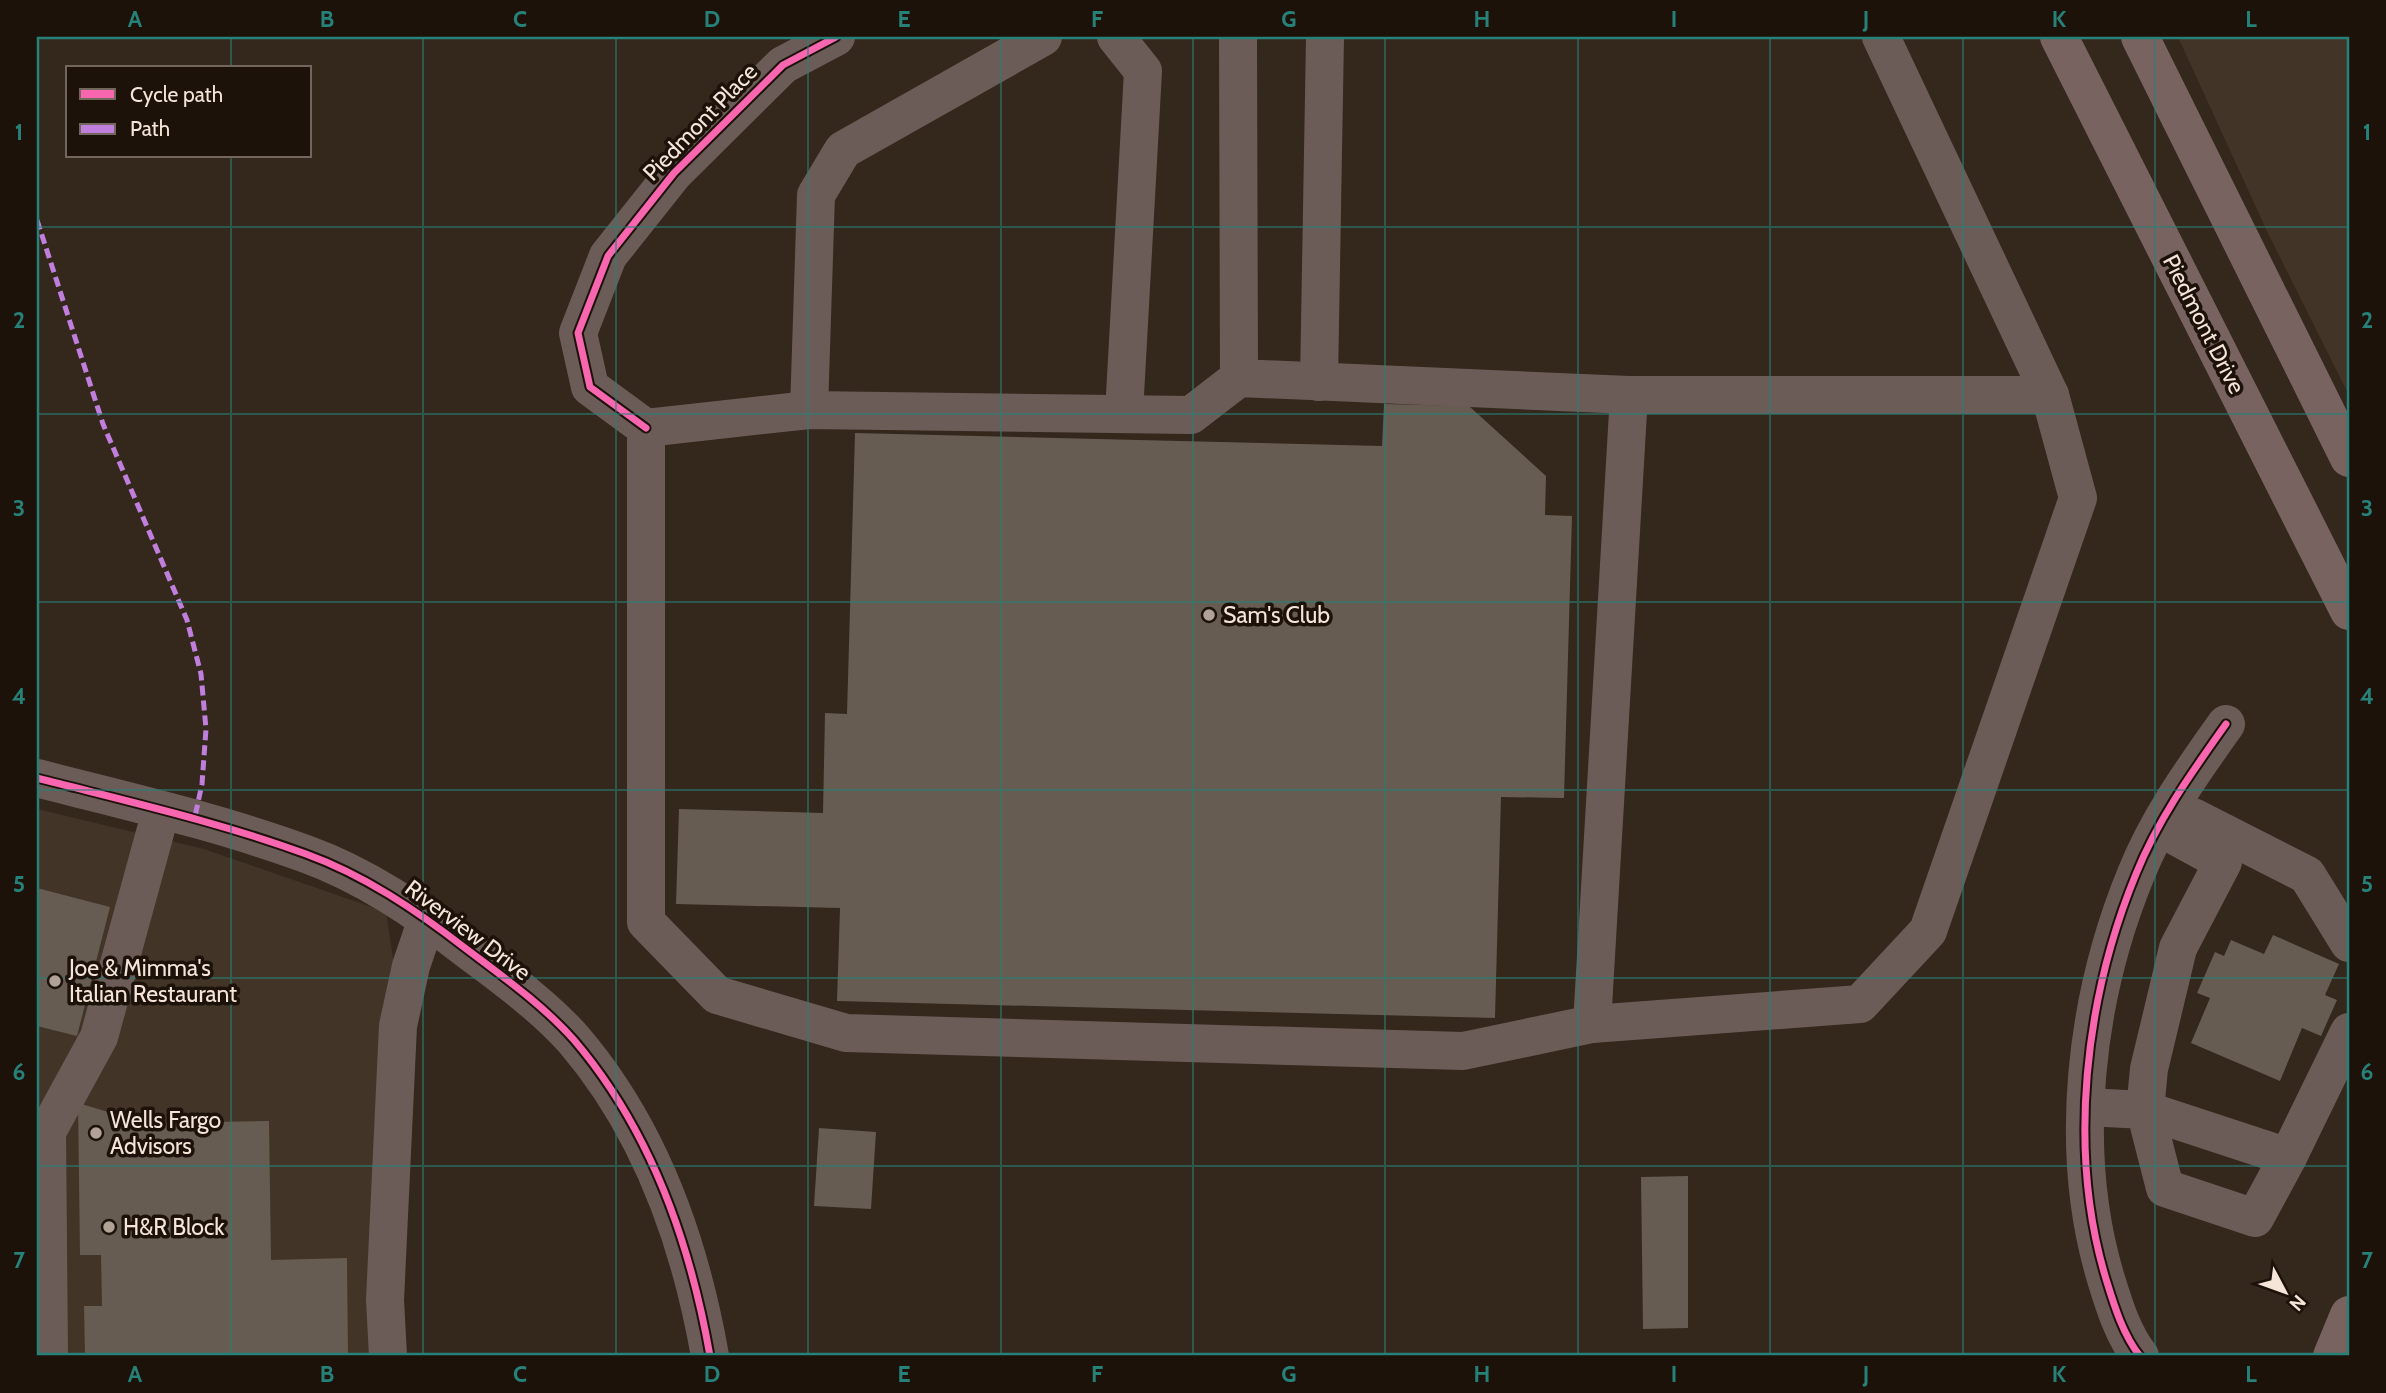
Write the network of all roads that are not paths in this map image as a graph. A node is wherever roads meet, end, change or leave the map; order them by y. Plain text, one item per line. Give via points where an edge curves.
1 (836, 37) edge
2 (1043, 37) edge
3 (1116, 37) edge
4 (1238, 37) edge
5 (1325, 37) edge
6 (1881, 37) edge
7 (2059, 37) edge
8 (2140, 37) edge
9 (1239, 378) junction
10 (1319, 382) junction
11 (1629, 395) junction
12 (2050, 395) junction
13 (809, 410) junction
14 (1124, 413) junction
15 (646, 428) junction
16 (2349, 458) edge
17 (2349, 611) edge
18 (2226, 724) dead end
19 (37, 778) edge
20 (161, 811) junction
21 (2164, 816) junction
22 (427, 919) junction
23 (2349, 943) edge
24 (1592, 1024) junction
25 (2349, 1032) edge
26 (2086, 1107) junction
27 (2145, 1110) junction
28 (2288, 1157) junction
29 (42, 1200) edge
30 (2348, 1318) edge
31 (2134, 1354) edge
32 (49, 1356) edge
33 (387, 1356) edge
34 (710, 1356) edge
35 (2332, 1356) edge

1 - 15 street, Piedmont Place via 783,65 674,173 608,256 578,333 590,387
2 - 13 street via 843,150 816,195
3 - 14 street via 1143,71
4 - 9 street
5 - 10 street
6 - 12 street
7 - 17 main road, Piedmont Drive
8 - 16 main road
9 - 10 street
9 - 14 street via 1191,415
10 - 11 street
11 - 12 street
11 - 24 street
12 - 24 street via 2078,498 1928,931 1860,1004
13 - 14 street
13 - 15 street
15 - 24 street via 646,922 717,995 846,1033 1463,1051
18 - 21 street
19 - 20 street, Riverview Drive
20 - 22 street, Riverview Drive via 307,854 369,883
20 - 29 street via 99,1037 47,1132
21 - 23 street via 2307,875
21 - 26 street via 2136,872 2113,936 2096,1014
21 - 27 street via 2222,862 2178,948 2149,1069
22 - 33 street via 398,1026
22 - 34 street, Riverview Drive via 573,1039 616,1097 652,1160 682,1238
25 - 28 street
26 - 27 street
26 - 31 street via 2094,1241
27 - 28 street
27 - 28 street via 2165,1188 2255,1218
29 - 32 street
30 - 35 main road

